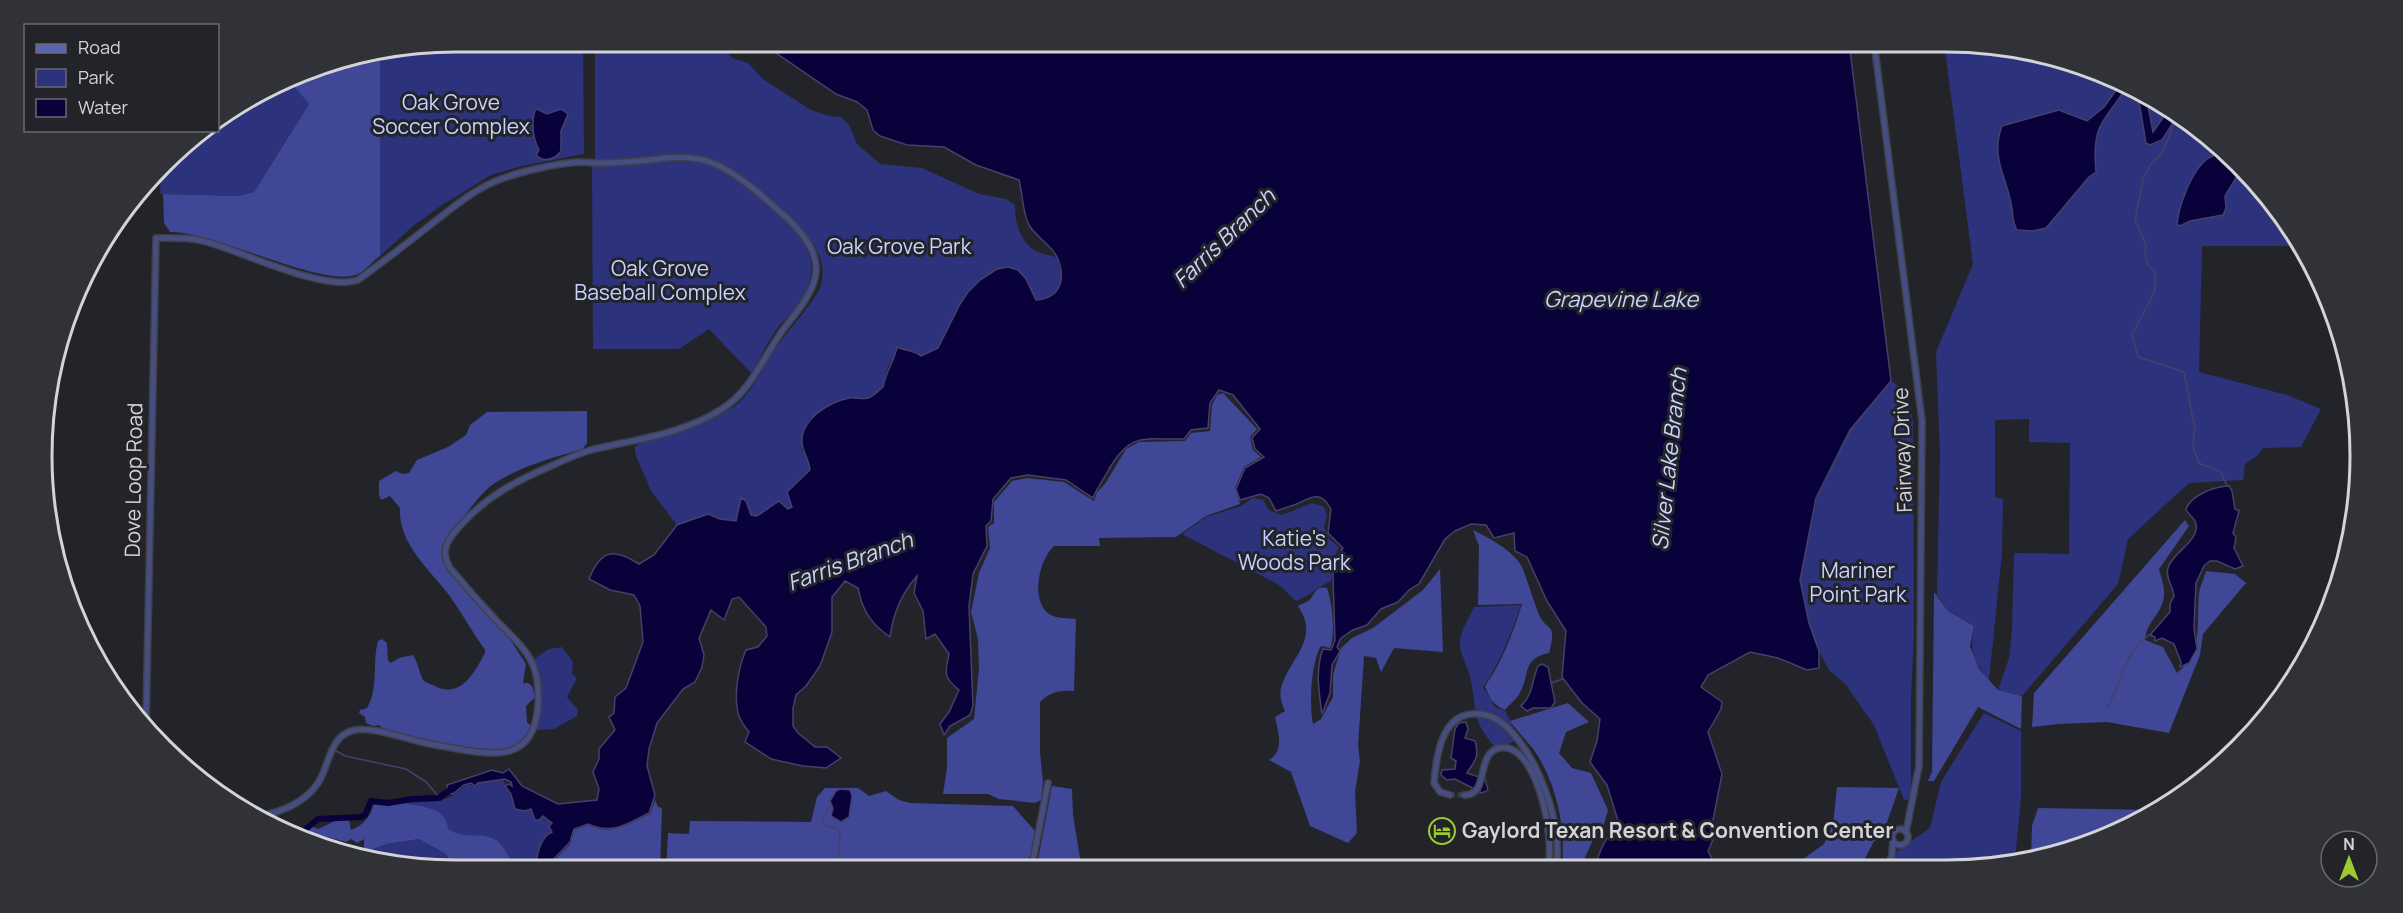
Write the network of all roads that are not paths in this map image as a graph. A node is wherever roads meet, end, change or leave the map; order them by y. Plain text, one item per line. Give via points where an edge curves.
1 (1875, 52) edge
2 (146, 715) edge
3 (1535, 774) junction
4 (1047, 783) dead end
5 (1450, 795) dead end
6 (1464, 795) dead end
7 (268, 814) edge
8 (1550, 818) junction
9 (1904, 831) junction
10 (1893, 840) junction
11 (1900, 845) junction
12 (1892, 855) junction
13 (1033, 860) edge
14 (1548, 860) edge
15 (1556, 860) edge
16 (1890, 860) edge

1 - 9 street, Fairway Drive via 1922,421 1919,766
2 - 7 street, Dove Loop Road via 156,238 198,240 285,270 347,283 358,280 459,203 500,179 580,162 689,158 721,166 757,193 803,234 813,251 816,281 748,386 734,401 709,417 646,440 589,451 513,483 485,502 449,538 445,551 450,568 532,663 538,704 534,731 526,742 515,749 495,752 418,742 377,730 352,731 337,741 321,778 309,793 284,810
3 - 5 street via 1522,746 1503,724 1489,715 1465,714 1445,731 1435,776 1439,791
3 - 6 street via 1521,755 1499,748 1486,760 1477,790
3 - 8 street
4 - 13 street
8 - 14 street
8 - 15 street
9 - 10 street via 1893,832
9 - 11 street, Fairway Drive via 1907,840
10 - 11 street
10 - 12 street, Fairway Drive
11 - 12 street, Fairway Drive
12 - 16 street, Fairway Drive

